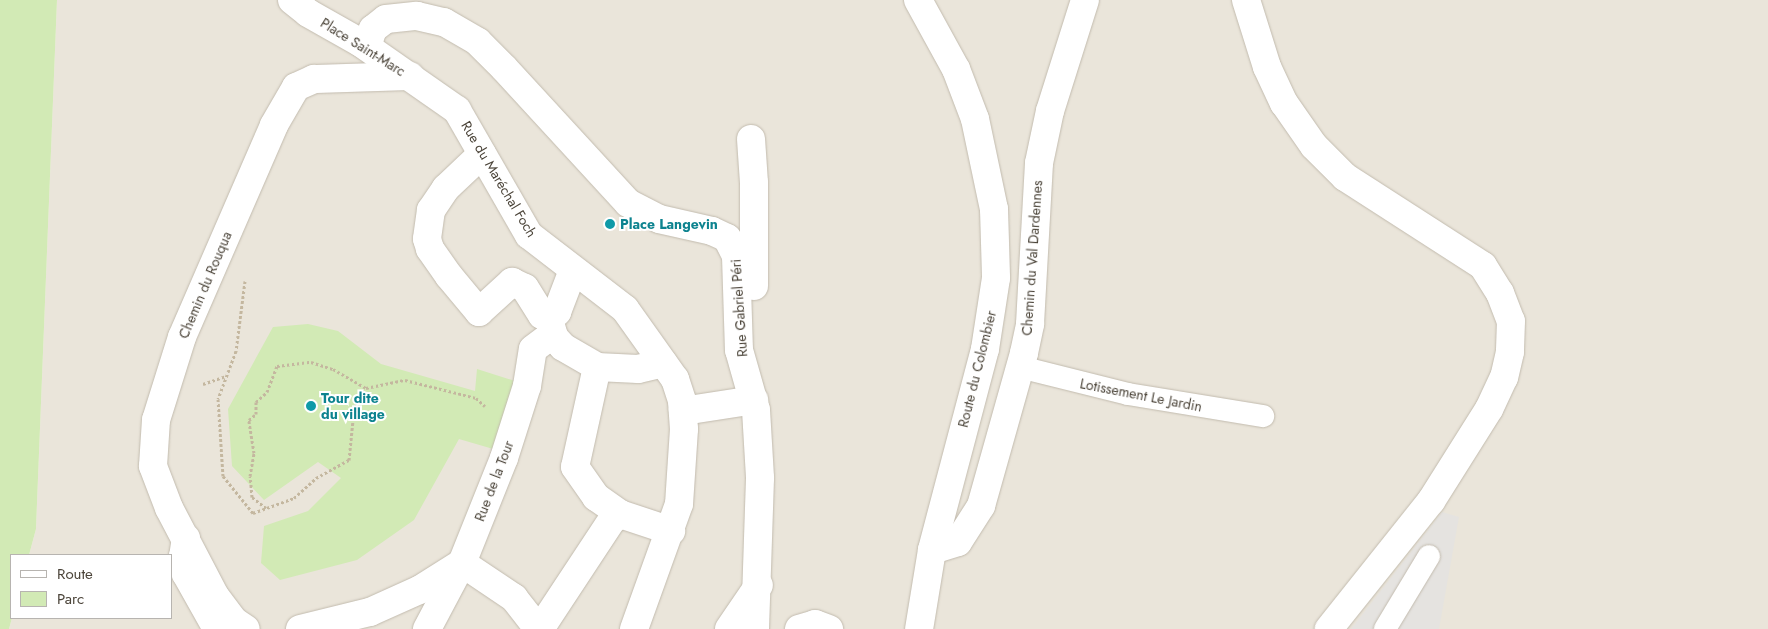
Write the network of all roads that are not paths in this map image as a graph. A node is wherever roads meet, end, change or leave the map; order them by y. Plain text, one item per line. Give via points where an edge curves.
1 (292, 0) edge
2 (918, 0) edge
3 (1084, 0) edge
4 (1246, 0) edge
5 (368, 47) junction
6 (410, 76) junction
7 (750, 140) dead end
8 (482, 154) junction
9 (573, 270) junction
10 (551, 326) junction
11 (740, 350) junction
12 (663, 362) junction
13 (1020, 367) junction
14 (597, 368) junction
15 (754, 400) junction
16 (683, 411) junction
17 (1263, 416) dead end
18 (620, 514) junction
19 (671, 531) junction
20 (186, 538) junction
21 (932, 550) junction
22 (1429, 556) dead end
23 (462, 563) junction
24 (759, 585) junction
25 (217, 629) edge
26 (246, 629) edge
27 (300, 629) edge
28 (427, 629) edge
29 (539, 629) edge
30 (634, 629) edge
31 (729, 629) edge
32 (755, 629) edge
33 (799, 629) edge
34 (829, 629) edge
35 (919, 629) edge
36 (1329, 629) edge
37 (1385, 629) edge

1 - 5 street, Place Saint-Marc via 308,13
2 - 21 street, Route du Colombier via 956,69 972,111 989,177 996,238 996,278 985,348
3 - 13 street, Chemin du Val Dardennes via 1050,111 1039,163 1030,324
4 - 36 street via 1267,67 1284,103 1314,146 1345,177 1483,266 1500,293 1511,320 1510,352 1504,377 1489,409 1432,501
5 - 6 street, Place Saint-Marc
5 - 11 street, Rue Gabriel Péri via 374,29 386,20 417,16 444,22 478,42 628,203 659,219 712,231 727,238 736,256
6 - 8 street, Rue du Maréchal Foch via 457,110
6 - 20 street, Chemin du Rouqua via 326,78 303,82 288,97 274,124 201,287 156,420 153,466 158,484
7 - 11 street via 754,183 754,284 749,322
8 - 9 street, Rue du Maréchal Foch via 529,235
8 - 10 street via 440,196 431,210 427,239 436,259 479,312 512,282 525,288
9 - 10 street, Rue de la Tour
9 - 12 street, Rue du Maréchal Foch via 625,310
10 - 14 street via 563,347
10 - 23 street, Rue de la Tour via 533,349 527,386 504,458
11 - 15 street, Rue Gabriel Péri
12 - 14 street via 638,369
12 - 16 street, Rue du Maréchal Foch via 675,379
13 - 17 lane, Lotissement Le Jardin via 1128,394
13 - 21 street, Chemin du Val Dardennes via 981,506 958,542
14 - 18 street via 575,467 596,498
15 - 16 street
15 - 24 street, Rue Gabriel Péri via 760,478
16 - 19 street, Rue du Maréchal Foch via 682,482
18 - 19 street
18 - 29 street via 612,520
19 - 30 street, Rue du Maréchal Foch
20 - 25 street via 182,556 186,574
20 - 26 street, Chemin du Rouqua via 215,596 234,621
21 - 35 street, Route du Colombier
22 - 37 lane
23 - 27 street via 418,590 370,612
23 - 28 street, Rue de la Tour
23 - 29 street via 514,598
24 - 31 street
24 - 32 street, Rue Gabriel Péri
33 - 34 street via 815,624

